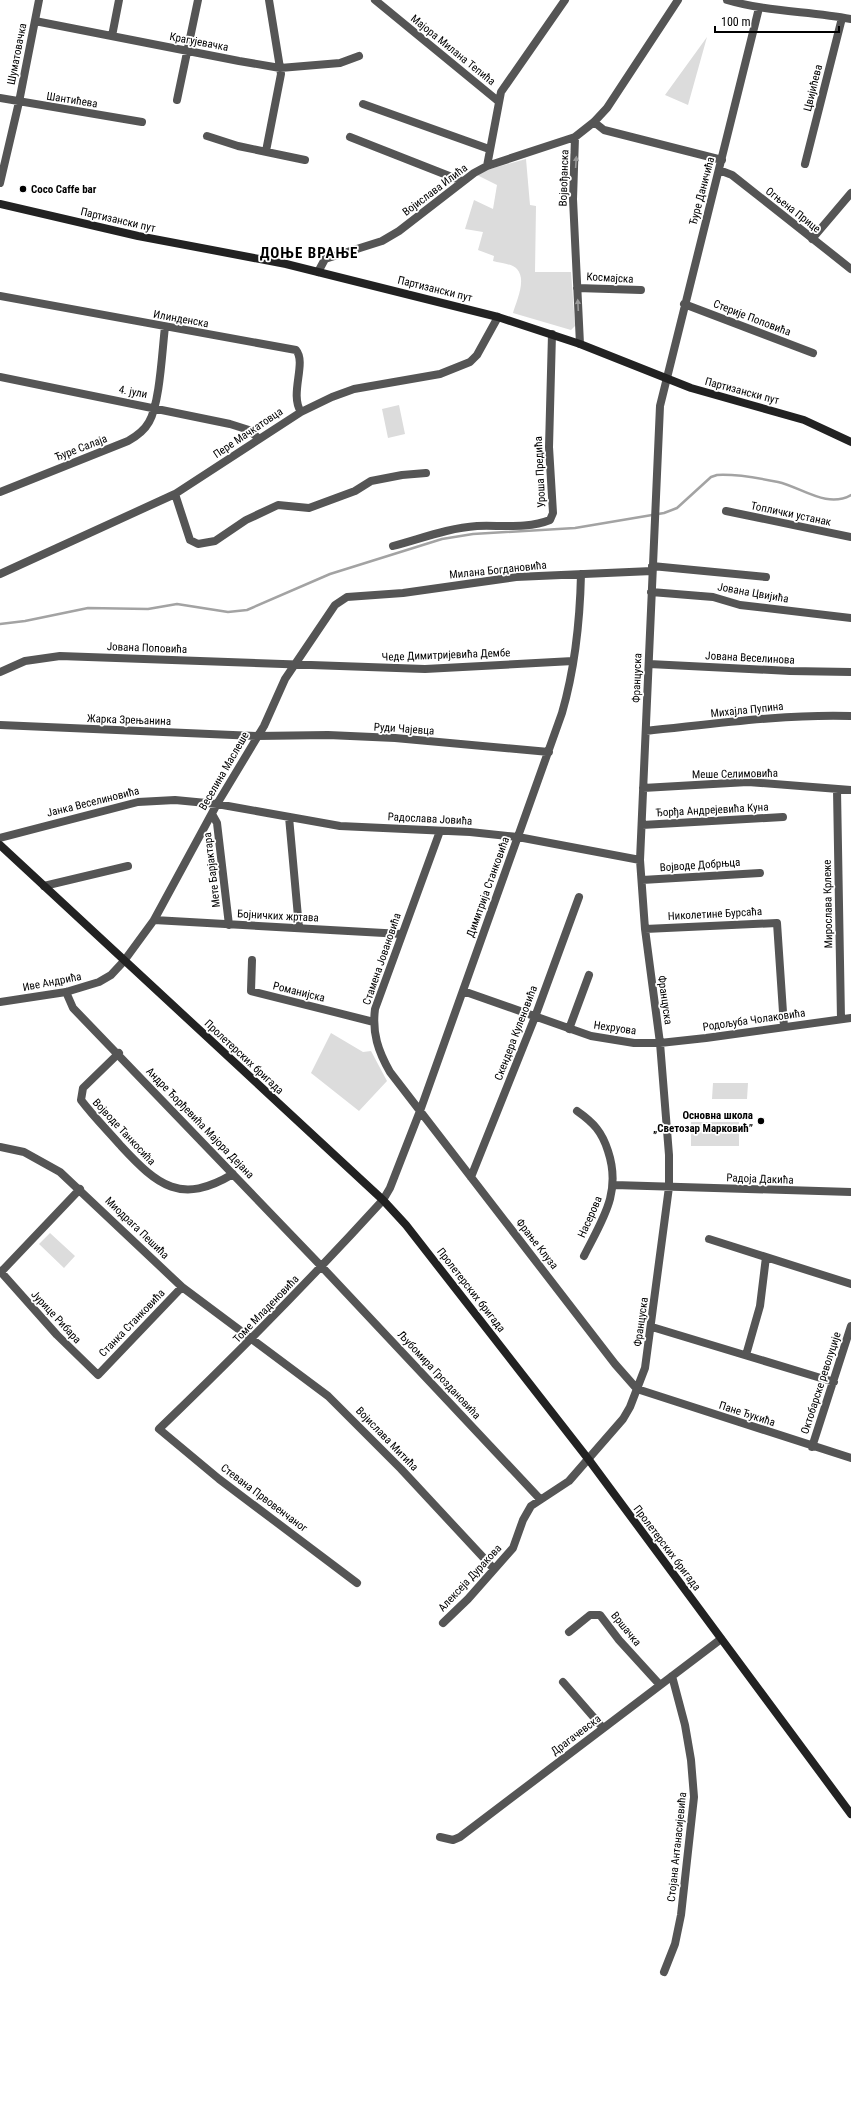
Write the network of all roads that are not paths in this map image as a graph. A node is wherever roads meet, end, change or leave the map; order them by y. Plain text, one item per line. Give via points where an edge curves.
1 (39, 0) edge
2 (119, 0) edge
3 (198, 0) edge
4 (269, 0) edge
5 (375, 0) edge
6 (565, 0) edge
7 (678, 0) edge
8 (727, 0) edge
9 (759, 8) junction
10 (842, 18) junction
11 (851, 19) edge
12 (35, 21) junction
13 (112, 36) junction
14 (188, 51) junction
15 (359, 56) dead end
16 (280, 68) junction
17 (0, 98) edge
18 (177, 100) dead end
19 (498, 101) junction
20 (19, 102) junction
21 (363, 104) dead end
22 (142, 122) dead end
23 (594, 122) junction
24 (207, 136) dead end
25 (350, 137) dead end
26 (575, 137) junction
27 (489, 149) junction
28 (266, 151) junction
29 (305, 160) dead end
30 (722, 160) junction
31 (805, 164) dead end
32 (487, 166) junction
33 (719, 170) junction
34 (462, 181) junction
35 (0, 183) edge
36 (851, 193) edge
37 (0, 204) edge
38 (812, 239) junction
39 (851, 269) edge
40 (318, 272) junction
41 (577, 288) junction
42 (641, 290) dead end
43 (0, 296) edge
44 (684, 304) junction
45 (498, 317) junction
46 (165, 327) junction
47 (552, 334) junction
48 (580, 344) junction
49 (813, 353) dead end
50 (0, 377) edge
51 (666, 380) junction
52 (154, 408) junction
53 (300, 412) junction
54 (258, 438) junction
55 (851, 442) edge
56 (426, 473) dead end
57 (0, 492) edge
58 (175, 494) junction
59 (726, 511) dead end
60 (851, 537) edge
61 (393, 546) dead end
62 (652, 569) junction
63 (0, 574) edge
64 (581, 574) junction
65 (766, 577) dead end
66 (651, 592) junction
67 (347, 597) joint
68 (851, 618) edge
69 (574, 661) junction
70 (296, 664) junction
71 (649, 664) junction
72 (0, 672) edge
73 (851, 672) edge
74 (851, 716) edge
75 (0, 725) edge
76 (646, 731) junction
77 (257, 736) junction
78 (549, 752) junction
79 (643, 788) junction
80 (837, 790) junction
81 (851, 790) edge
82 (217, 804) junction
83 (212, 814) junction
84 (289, 817) junction
85 (783, 817) dead end
86 (642, 825) junction
87 (440, 831) junction
88 (0, 838) edge
89 (518, 838) junction
90 (0, 845) edge
91 (640, 860) junction
92 (128, 866) dead end
93 (760, 872) dead end
94 (642, 880) junction
95 (44, 886) junction
96 (579, 897) dead end
97 (154, 920) junction
98 (229, 925) junction
99 (299, 928) junction
100 (645, 929) junction
101 (402, 934) junction
102 (252, 960) dead end
103 (124, 961) junction
104 (589, 975) dead end
105 (463, 991) junction
106 (66, 992) junction
107 (0, 1002) edge
108 (535, 1017) junction
109 (851, 1018) edge
110 (841, 1019) junction
111 (374, 1022) junction
112 (784, 1027) junction
113 (569, 1029) junction
114 (660, 1043) junction
115 (119, 1053) junction
116 (420, 1111) junction
117 (577, 1111) dead end
118 (0, 1146) edge
119 (233, 1174) junction
120 (472, 1177) junction
121 (614, 1185) junction
122 (669, 1187) junction
123 (80, 1189) junction
124 (851, 1192) edge
125 (383, 1200) junction
126 (709, 1239) dead end
127 (584, 1256) dead end
128 (766, 1257) junction
129 (322, 1267) junction
130 (0, 1272) edge
131 (851, 1284) edge
132 (182, 1287) junction
133 (851, 1326) edge
134 (652, 1327) junction
135 (252, 1339) junction
136 (746, 1355) junction
137 (98, 1374) joint
138 (834, 1382) junction
139 (637, 1389) junction
140 (159, 1429) joint
141 (812, 1447) junction
142 (851, 1458) edge
143 (589, 1460) junction
144 (540, 1499) junction
145 (494, 1569) junction
146 (357, 1582) dead end
147 (443, 1623) dead end
148 (569, 1632) dead end
149 (721, 1639) junction
150 (672, 1676) junction
151 (564, 1682) dead end
152 (660, 1685) junction
153 (603, 1728) junction
154 (851, 1814) edge
155 (440, 1837) dead end
156 (664, 1972) dead end

1 - 12 street, Шуматовачка
2 - 13 street
3 - 14 street
4 - 16 street
5 - 19 street, Мајора Милана Тепића
6 - 19 street via 501,92
7 - 23 street, Војвођанска via 607,108
8 - 9 street
9 - 10 street
9 - 30 street, Ђуре Даничића
10 - 11 street
10 - 31 street, Цвијићева
12 - 13 street, Крагујевачка
12 - 20 street, Шуматовачка
13 - 14 street, Крагујевачка
14 - 16 street, Крагујевачка
14 - 18 street
15 - 16 street, Крагујевачка via 340,63
16 - 28 street via 280,84
17 - 20 street, Шантићева
19 - 27 street
20 - 22 street, Шантићева
20 - 35 street, Шуматовачка
21 - 27 street
23 - 26 street, Војвођанска
23 - 30 street via 604,130
24 - 28 street via 238,146
25 - 34 street
26 - 32 street, Војислава Илића
41 -> 26 street, Војвођанска via 573,199
27 - 32 street
28 - 29 street
30 - 33 street, Ђуре Даничића
32 - 34 street, Војислава Илића
33 - 38 street, Огњена Прице via 732,175
33 - 44 street, Ђуре Даничића
34 - 40 street, Војислава Илића via 399,231 382,241 325,258
36 - 38 street
37 - 40 street, Партизански пут via 138,236
38 - 39 street, Огњена Прице
40 - 45 street, Партизански пут
41 - 42 street, Космајска
48 -> 41 street, Војвођанска
43 - 46 street, Илинденска
44 - 49 street, Стерије Поповића
44 - 51 street, Ђуре Даничића
45 - 47 street, Партизански пут
45 - 53 street, Пере Мачкатовца via 477,355 458,368 440,374 354,389
46 - 52 street, Ђуре Салаја
46 - 53 street, Илинденска via 296,350 300,361 296,396
47 - 48 street, Партизански пут
47 - 61 street, Уроша Предића via 549,447 553,513 550,520 518,525 476,526
48 - 51 street, Партизански пут
50 - 52 street, 4. јули
51 - 55 street, Партизански пут via 804,420
51 - 62 street, Француска via 659,415
52 - 54 street, 4. јули via 242,427
52 - 57 street, Ђуре Салаја via 145,428 128,441
53 - 54 street, Пере Мачкатовца
54 - 58 street, Пере Мачкатовца
56 - 58 street via 402,474 370,481 355,491 309,508 278,505 246,520 215,541 204,544 190,540
58 - 63 street, Пере Мачкатовца
59 - 60 street, Топлички устанак
62 - 64 street, Милана Богдановића
62 - 65 street, Јована Цвијића
62 - 66 street, Француска
64 - 67 street, Милана Богдановића via 516,577 390,595
64 - 69 street, Димитрија Станковића
66 - 68 street, Јована Цвијића via 712,597 740,604
66 - 71 street, Француска
67 - 70 street, Веселина Маслеше via 335,605
69 - 70 street, Чеде Димитријевића Дембе via 425,669
69 - 78 street, Димитрија Станковића via 572,680
70 - 72 street, Јована Поповића via 60,656 25,661
70 - 77 street, Веселина Маслеше via 285,679
71 - 73 street, Јована Веселинова
71 - 76 street, Француска
74 - 76 street, Михајла Пупина via 783,717
75 - 77 street, Жарка Зрењанина
76 - 79 street, Француска
77 - 78 street, Руди Чајевца via 328,735 388,738
77 - 82 street, Веселина Маслеше
78 - 89 street, Димитрија Станковића
79 - 80 street, Меше Селимовића via 748,782
79 - 86 street, Француска
80 - 81 street, Меше Селимовића
80 - 110 street, Мирослава Крлеже
82 - 83 street, Веселина Маслеше
82 - 84 street, Радослава Јовића
82 - 88 street, Јанка Веселиновића via 175,800 138,802
83 - 97 street, Веселина Маслеше
83 - 98 street, Мете Барјактара via 218,823
84 - 87 street, Радослава Јовића via 340,826
84 - 99 street
85 - 86 street, Ђорђа Андрејевића Куна
86 - 91 street, Француска
87 - 89 street, Радослава Јовића
87 - 101 street, Стамена Јовановића
89 - 91 street, Радослава Јовића
89 - 105 street, Димитрија Станковића
90 - 95 street, Пролетерских бригада
91 - 94 street, Француска
92 - 95 street
93 - 94 street, Војводе Добрњца
94 - 100 street, Француска
95 - 103 street, Пролетерских бригада
96 - 108 street, Скендера Куленовића
97 - 98 street, Бојничких жртава
97 - 103 street, Веселина Маслеше
98 - 99 street, Бојничких жртава
99 - 101 street, Бојничких жртава
100 - 112 street, Николетине Бурсаћа via 777,923
100 - 114 street, Француска
101 - 111 street, Стамена Јовановића via 375,1009
102 - 111 street, Романијска via 251,991
103 - 106 street, Иве Андрића via 105,979
103 - 125 street, Пролетерских бригада
104 - 113 street
105 - 108 street, Нехруова
105 - 116 street, Димитрија Станковића
106 - 107 street, Иве Андрића
106 - 115 street, Андре Ђорђевића Мајора Дејана via 74,1008
108 - 113 street, Нехруова
108 - 120 street, Скендера Куленовића
109 - 110 street, Родољуба Чолаковића
110 - 112 street, Родољуба Чолаковића
111 - 116 street, Стамена Јовановића via 381,1057
112 - 114 street, Родољуба Чолаковића
113 - 114 street, Нехруова via 610,1040
114 - 122 street, Француска via 667,1122
115 - 119 street, Андре Ђорђевића Мајора Дејана
115 - 119 street, Војводе Танкосића via 83,1088 81,1100 142,1169 164,1184 185,1190 214,1184
116 - 120 street, Фрање Клуза
116 - 125 street, Димитрија Станковића
117 - 121 street, Насерова via 590,1120 603,1136 612,1163
118 - 123 street, Миодрага Пешића via 37,1158 60,1172
119 - 129 street, Андре Ђорђевића Мајора Дејана
120 - 139 street, Фрање Клуза via 615,1364
121 - 122 street
121 - 127 street, Насерова via 604,1215
122 - 124 street, Радоја Дакића
122 - 134 street, Француска
123 - 130 street
123 - 132 street, Миодрага Пешића
125 - 129 street, Томе Младеновића
125 - 143 street, Пролетерских бригада via 406,1225
126 - 128 street
128 - 131 street
128 - 136 street via 760,1306
129 - 135 street, Томе Младеновића
129 - 144 street, Љубомира Гроздановића
130 - 137 street, Јурице Рибара via 68,1346
132 - 135 street, Миодрага Пешића
132 - 137 street, Станка Станковића
133 - 138 street, Октобарске револуције
134 - 136 street
134 - 139 street, Француска via 645,1368
135 - 140 street, Томе Младеновића
135 - 145 street, Војислава Митића via 328,1396 401,1469
136 - 138 street
138 - 141 street, Октобарске револуције
139 - 141 street, Пане Ђукића
139 - 143 street, Француска via 623,1419
140 - 146 street, Стевана Првовенчаног via 219,1479
141 - 142 street, Пане Ђукића
143 - 144 street, Алексеја Дуракова via 561,1488
143 - 149 street, Пролетерских бригада
144 - 145 street, Алексеја Дуракова via 531,1506 513,1548
145 - 147 street, Алексеја Дуракова
148 - 152 street, Вршачка via 590,1615 600,1615
149 - 150 street, Драгачевска
149 - 154 street, Пролетерских бригада via 830,1782
150 - 152 street, Драгачевска
150 - 156 street, Стојана Антанасијевића via 685,1725 694,1797 682,1915 675,1944
151 - 153 street
152 - 153 street, Драгачевска
153 - 155 street, Драгачевска via 460,1837 453,1840

